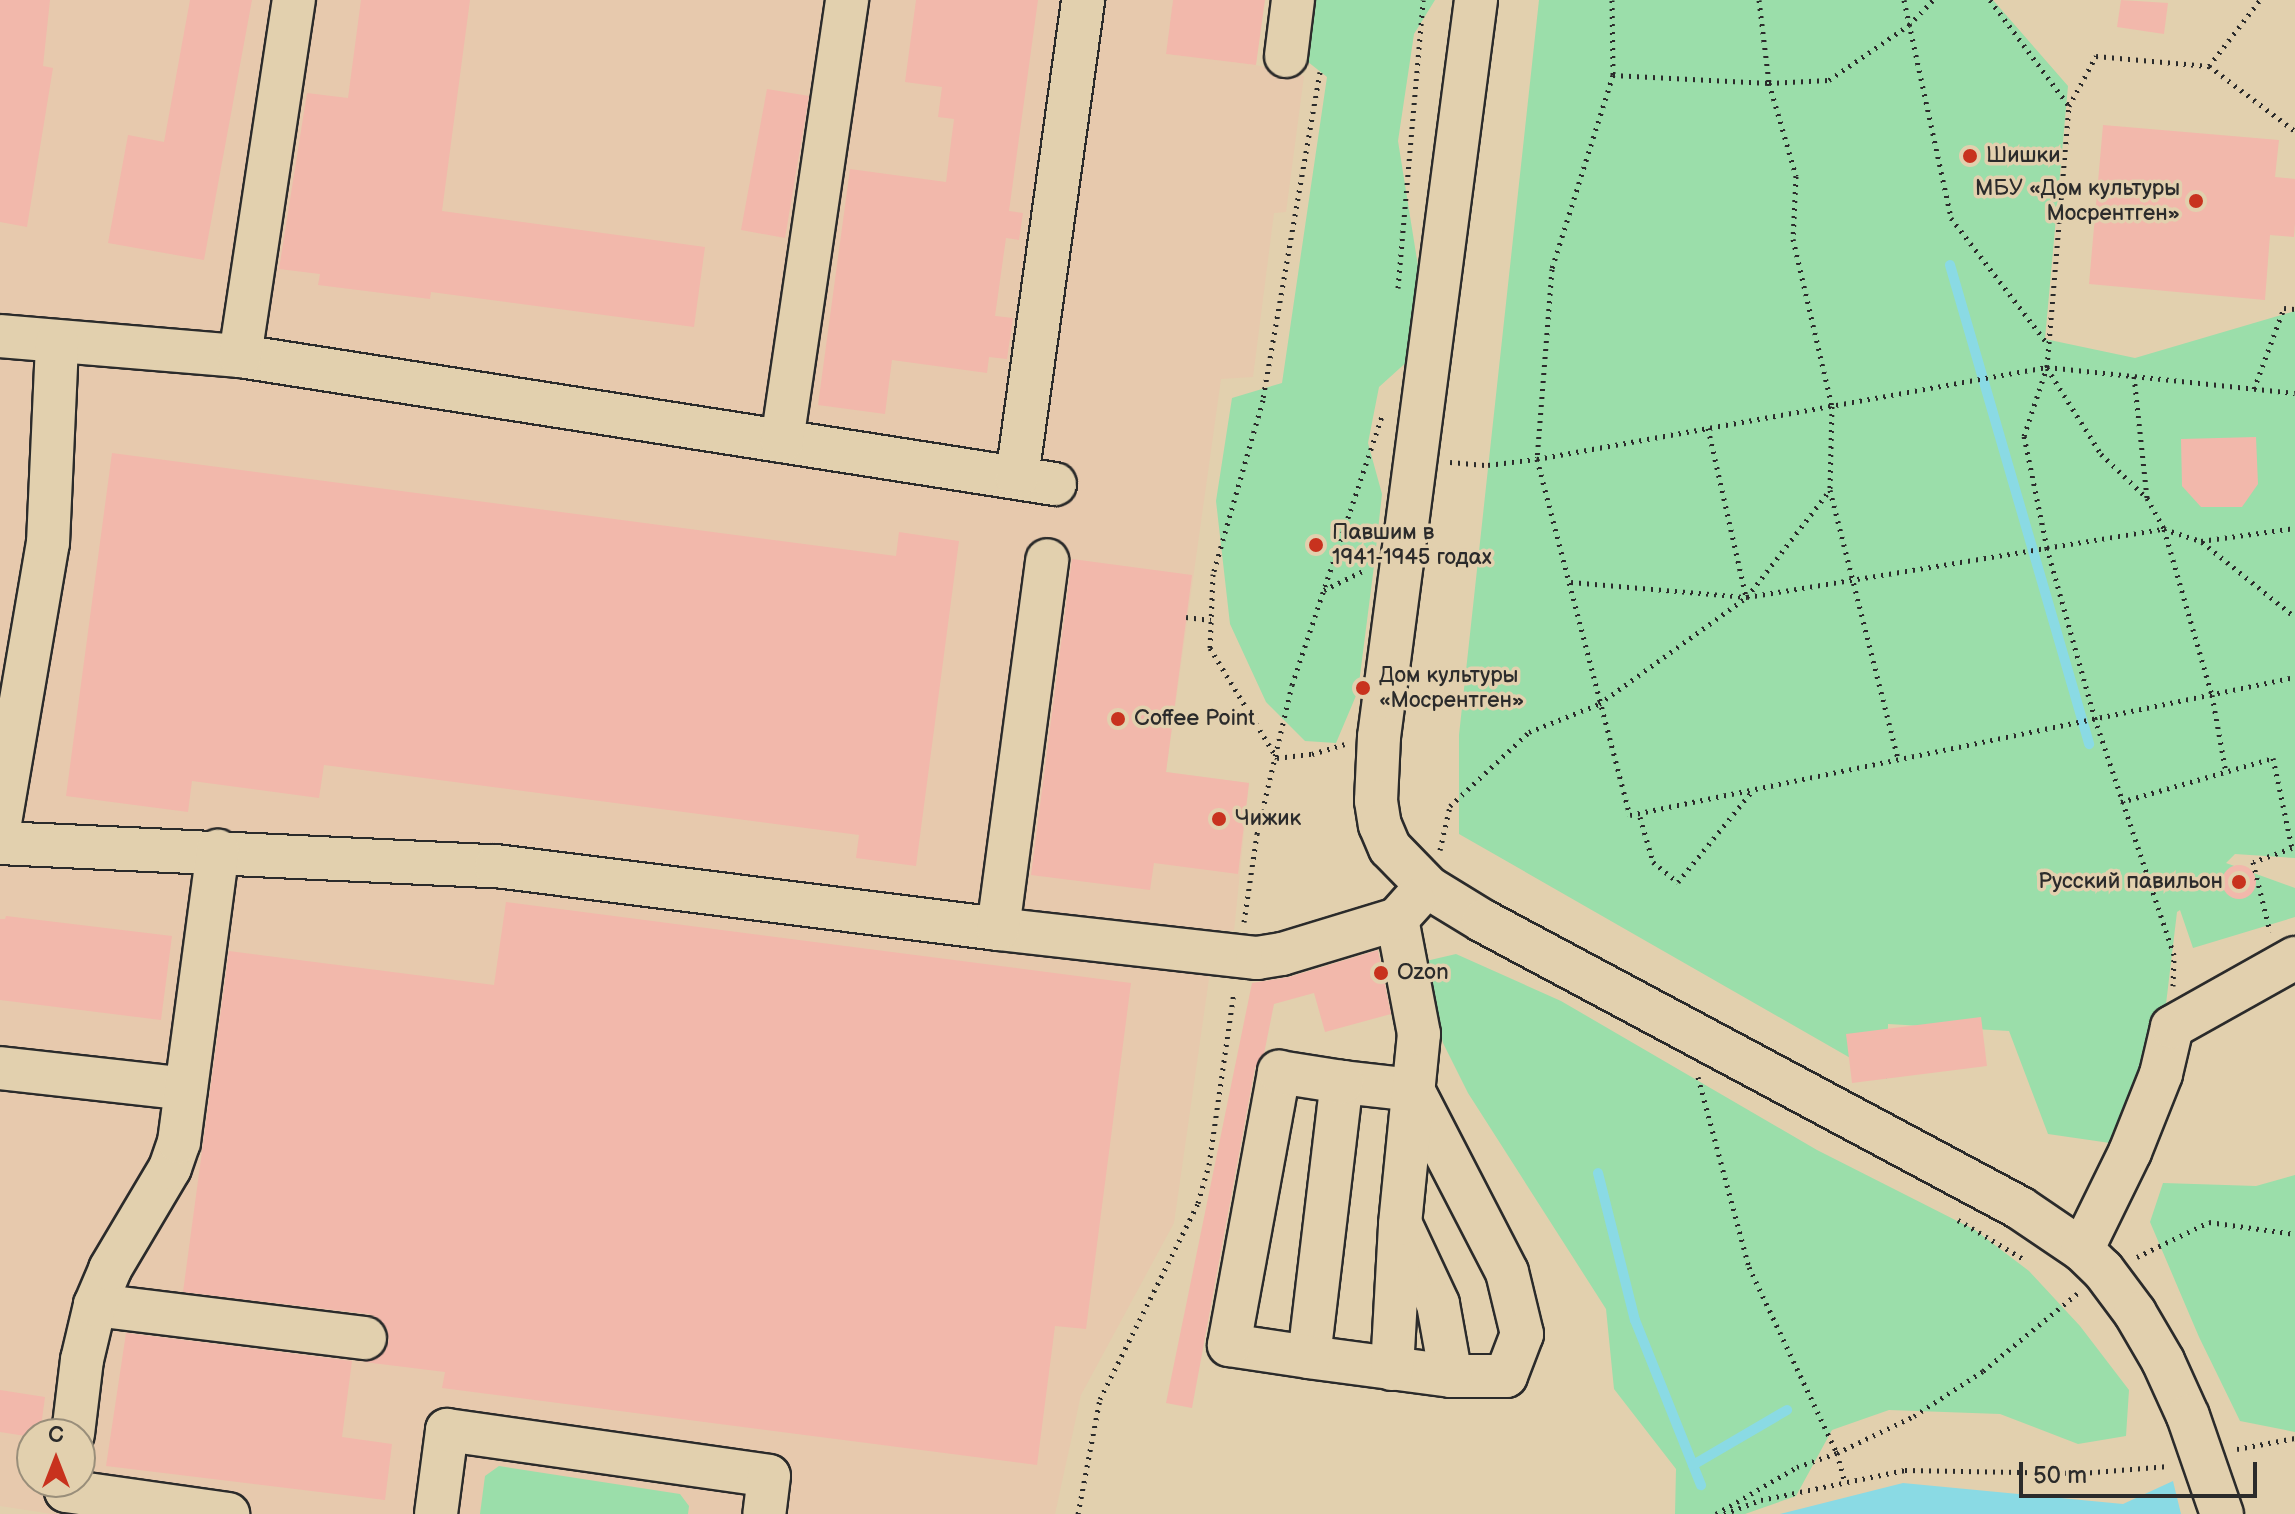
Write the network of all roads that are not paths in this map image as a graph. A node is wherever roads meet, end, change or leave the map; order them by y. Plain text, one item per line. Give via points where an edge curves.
1 (294, 0) edge
2 (847, 0) edge
3 (1083, 0) edge
4 (1293, 0) edge
5 (1476, 0) edge
6 (1304, 59) road end
7 (0, 336) edge
8 (57, 342) junction
9 (240, 356) junction
10 (782, 441) junction
11 (1047, 560) dead end
12 (0, 823) edge
13 (0, 843) edge
14 (218, 851) junction
15 (1423, 882) junction
16 (1397, 919) junction
17 (998, 929) junction
18 (2287, 962) edge
19 (0, 1068) edge
20 (1342, 1082) junction
21 (186, 1089) junction
22 (1413, 1090) junction
23 (1400, 1224) junction
24 (2082, 1250) junction
25 (95, 1305) junction
26 (365, 1338) dead end
27 (1309, 1357) junction
28 (1392, 1369) junction
29 (1451, 1376) junction
30 (75, 1418) edge
31 (96, 1495) edge
32 (228, 1514) edge
33 (436, 1514) edge
34 (764, 1514) edge
35 (2222, 1514) edge

1 - 9 street
2 - 10 street
3 - 10 street via 1036,480
4 - 6 street
5 - 15 street via 1379,737 1380,825 1390,848
7 - 8 street
8 - 9 street
8 - 12 street via 48,543
9 - 10 street
11 - 17 street
13 - 14 street
14 - 17 street via 496,866
14 - 21 street
15 - 16 street
15 - 24 street via 1483,921 2020,1208
16 - 17 street via 1282,954 1239,957
16 - 22 street via 1419,1034
18 - 24 street via 2172,1027 2161,1074 2130,1152
19 - 21 street
20 - 22 street
20 - 27 street
20 - 27 street via 1279,1072 1229,1345
21 - 25 street via 170,1168 110,1269
22 - 23 street
22 - 29 street via 1507,1272 1522,1334 1506,1376
23 - 28 street
23 - 29 street via 1438,1304
24 - 35 street via 2135,1313 2163,1361
25 - 26 street
25 - 30 street
27 - 28 street
28 - 29 street
31 - 32 street
33 - 34 street via 447,1430 769,1476

